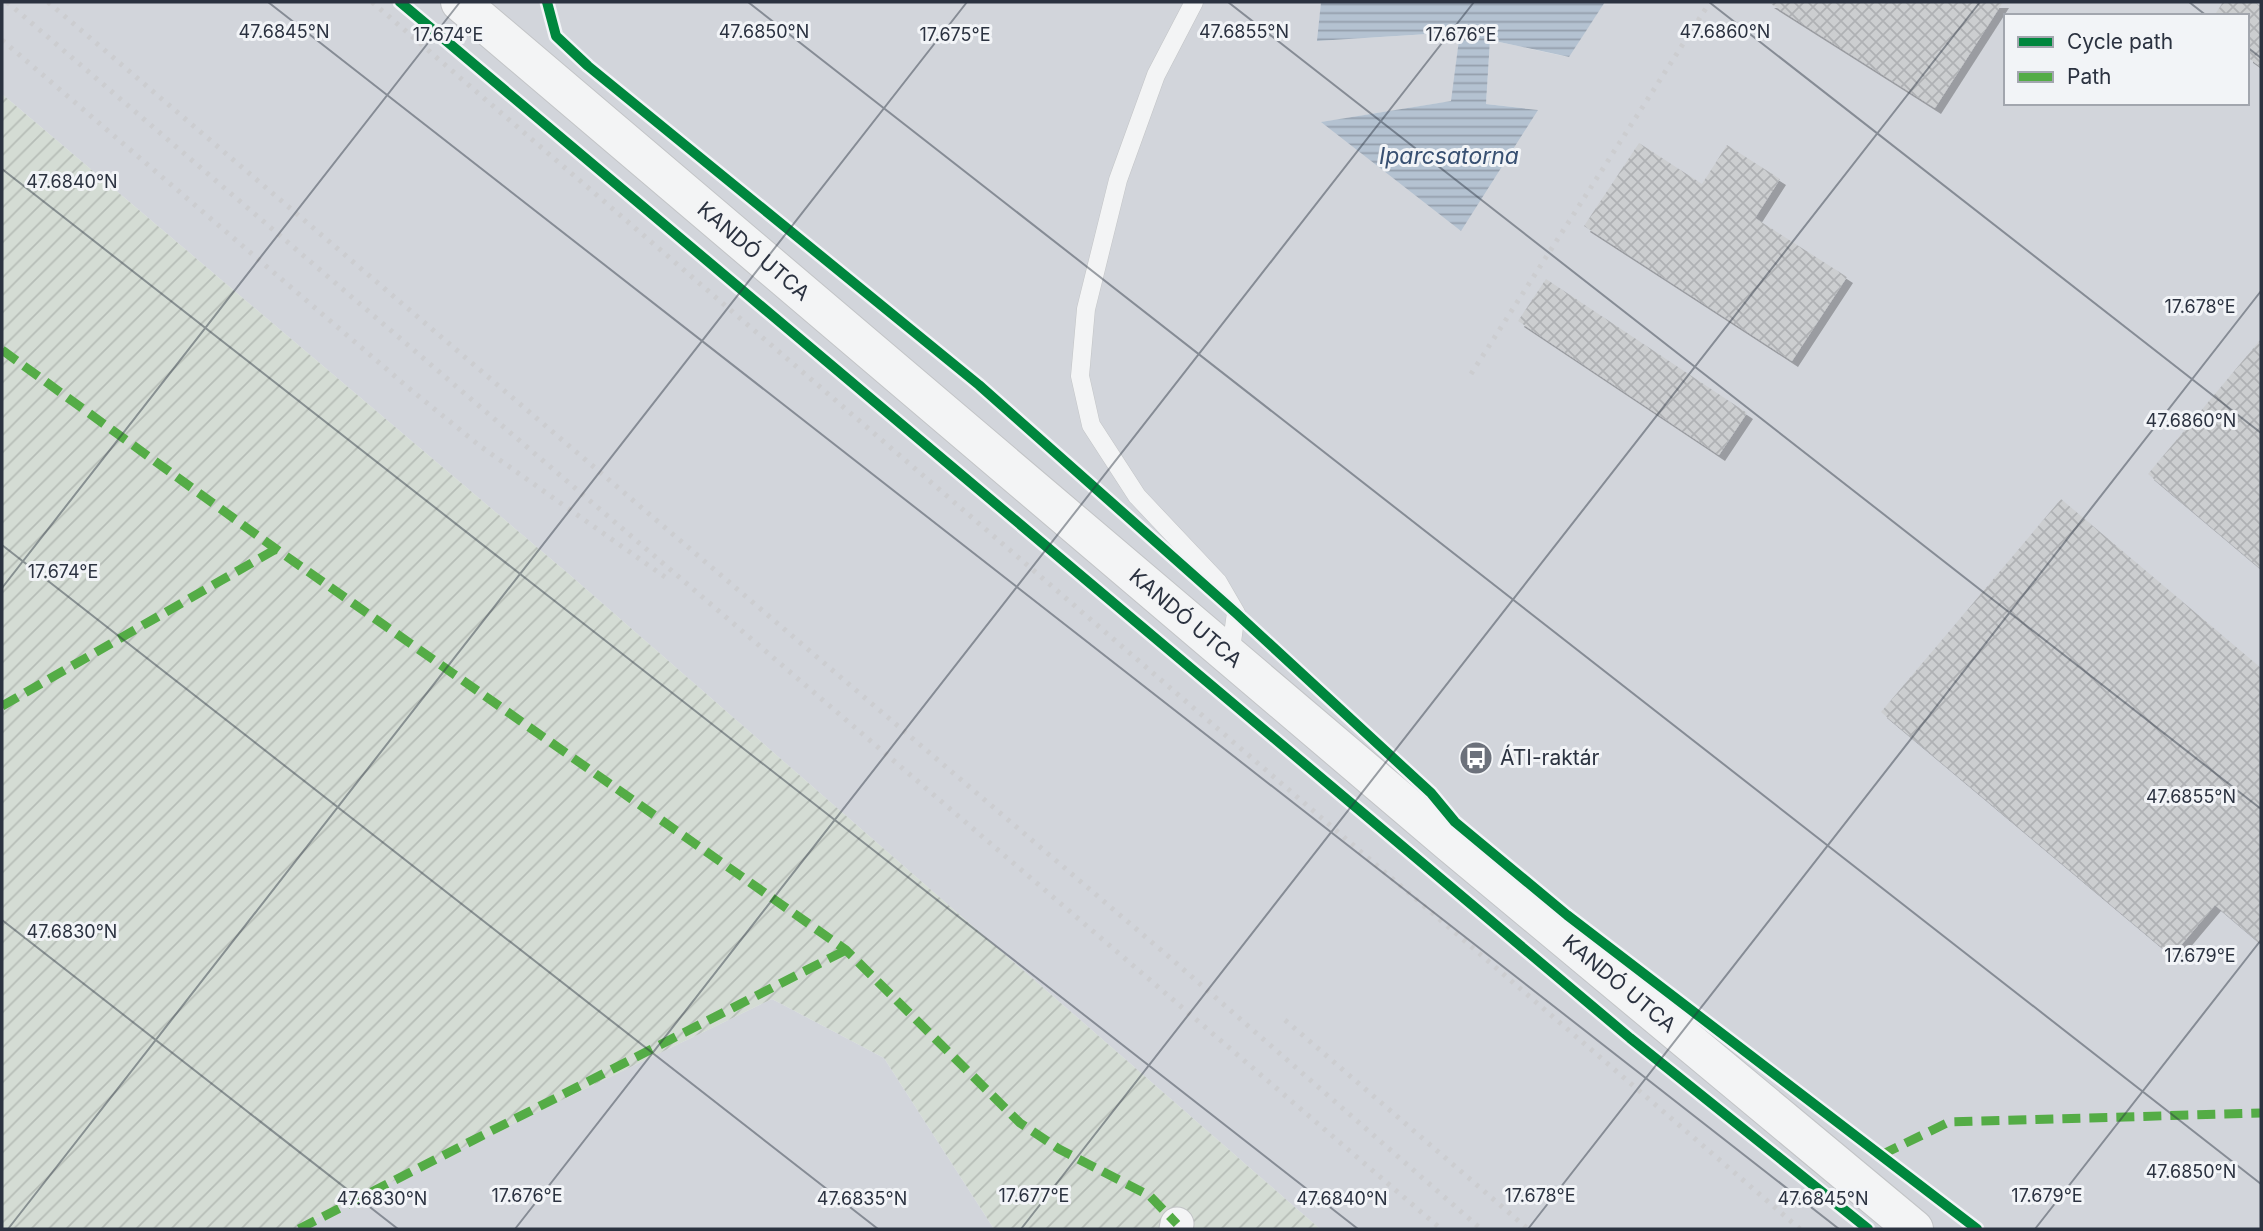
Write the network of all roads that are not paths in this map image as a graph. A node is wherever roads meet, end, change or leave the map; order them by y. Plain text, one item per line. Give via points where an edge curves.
1 (460, 2) edge
2 (1194, 2) edge
3 (1230, 656) junction
4 (1914, 1229) edge

1 - 3 street, KANDÓ UTCA
2 - 3 lane via 1156,75 1118,180 1086,309 1080,376 1091,425 1137,496 1218,582 1236,613
3 - 4 street, KANDÓ UTCA

